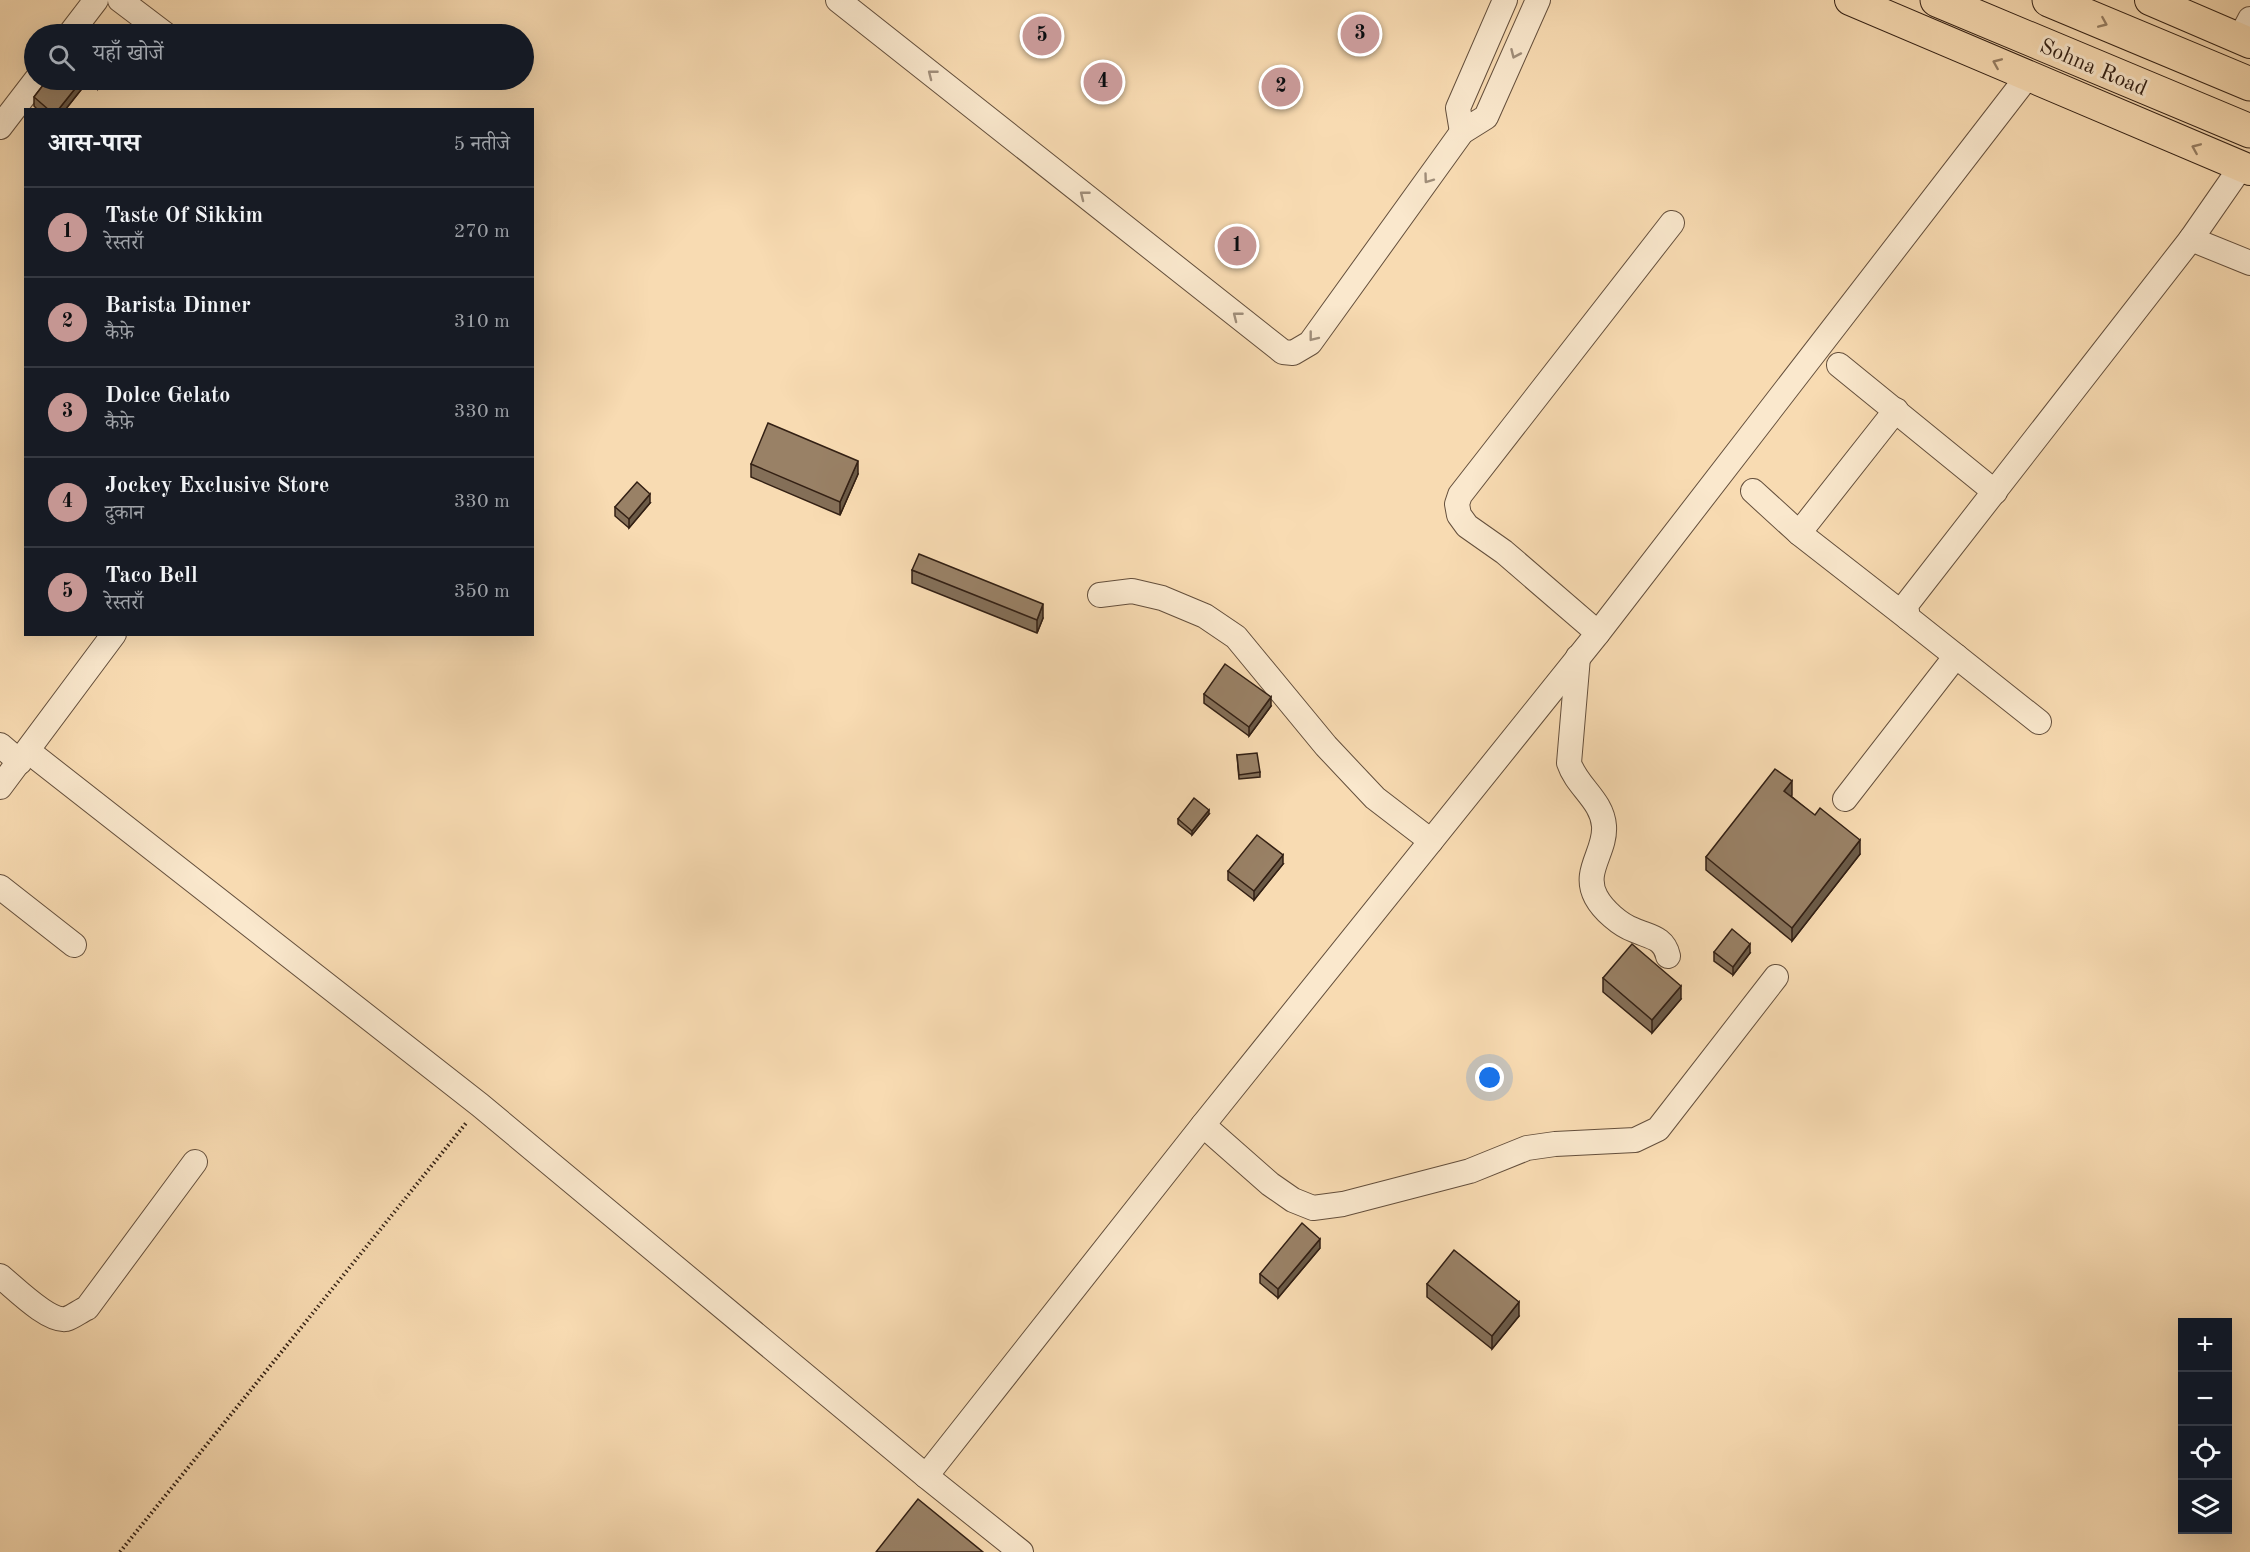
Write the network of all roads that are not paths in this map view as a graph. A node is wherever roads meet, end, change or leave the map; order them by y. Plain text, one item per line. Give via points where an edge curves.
1 (96, 0) edge
2 (120, 0) edge
3 (838, 0) edge
4 (1505, 0) edge
5 (1538, 0) edge
6 (1850, 0) edge
7 (1937, 0) edge
8 (2049, 0) edge
9 (2150, 0) edge
10 (1888, 9) edge
11 (78, 24) edge
12 (152, 24) edge
13 (2247, 33) edge
14 (2028, 76) junction
15 (2250, 84) edge
16 (28, 90) edge
17 (0, 127) edge
18 (2250, 131) edge
19 (1462, 132) junction
20 (2246, 168) edge
21 (1672, 223) dead end
22 (2191, 239) junction
23 (2250, 263) edge
24 (1839, 365) dead end
25 (1896, 410) junction
26 (1753, 491) dead end
27 (1995, 492) junction
28 (1799, 533) junction
29 (1100, 596) dead end
30 (1908, 618) junction
31 (1598, 633) junction
32 (113, 636) edge
33 (1956, 656) junction
34 (1578, 657) junction
35 (2039, 722) dead end
36 (0, 745) edge
37 (24, 756) junction
38 (0, 787) edge
39 (1845, 799) dead end
40 (1431, 841) junction
41 (0, 887) edge
42 (74, 945) dead end
43 (1668, 956) dead end
44 (1776, 977) dead end
45 (1203, 1125) junction
46 (195, 1162) dead end
47 (0, 1276) edge
48 (926, 1476) junction
49 (1021, 1552) edge

1 - 11 street
2 - 12 street
19 -> 3 street via 1310,343 1293,353 1283,352
4 - 19 street via 1458,108
5 -> 19 street via 1486,117
6 - 10 main road
7 - 18 highway, Sohna Road
8 -> 15 highway, Sohna Road
9 - 13 main road
14 -> 10 main road
20 -> 14 main road
14 - 31 street
16 - 17 street
20 - 22 street
21 - 31 street via 1460,495 1457,504 1467,526 1504,552
22 - 23 street
22 - 27 street
24 - 25 street
25 - 27 street
25 - 28 street
26 - 28 street
27 - 30 street via 1909,599 1905,611
28 - 30 street
29 - 40 street via 1132,591 1162,598 1205,616 1236,637 1326,746 1375,798
30 - 33 street
31 - 34 street
32 - 37 street
33 - 35 street
33 - 39 street
34 - 40 street
34 - 43 street via 1569,763 1602,815 1603,840 1592,865 1592,885 1607,911 1632,930 1656,938
36 - 37 street
37 - 38 street
37 - 48 street via 480,1105
40 - 45 street
41 - 42 street
44 - 45 street via 1658,1129 1635,1140 1527,1148 1470,1171 1313,1208 1270,1184
45 - 48 street
46 - 47 street via 87,1308 57,1319
48 - 49 street

